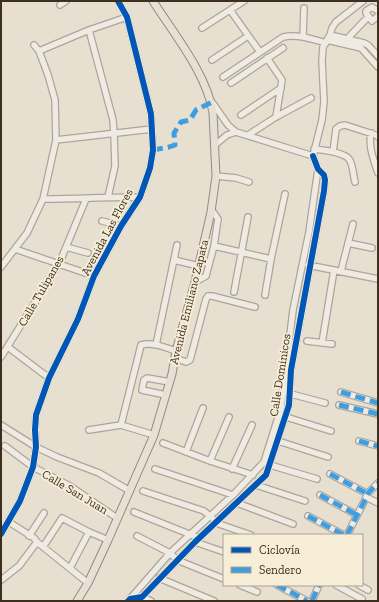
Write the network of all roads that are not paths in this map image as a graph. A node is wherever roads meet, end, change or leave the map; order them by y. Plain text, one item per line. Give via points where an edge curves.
1 (66, 1) edge
2 (118, 1) edge
3 (153, 1) edge
4 (244, 1) edge
5 (363, 1) edge
6 (60, 5) dead end
7 (304, 8) dead end
8 (230, 10) junction
9 (378, 11) edge
10 (378, 16) edge
11 (127, 17) junction
12 (368, 17) junction
13 (202, 28) dead end
14 (89, 30) junction
15 (248, 36) junction
16 (303, 36) junction
17 (328, 39) junction
18 (346, 41) junction
19 (34, 44) dead end
20 (358, 44) junction
21 (283, 48) dead end
22 (39, 51) junction
23 (260, 52) junction
24 (378, 56) edge
25 (267, 58) junction
26 (212, 60) dead end
27 (378, 67) edge
28 (223, 76) dead end
29 (231, 83) dead end
30 (282, 88) junction
31 (311, 98) dead end
32 (212, 102) junction
33 (242, 115) dead end
34 (276, 117) junction
35 (152, 129) junction
36 (236, 132) junction
37 (114, 134) junction
38 (371, 134) junction
39 (248, 135) junction
40 (378, 137) edge
41 (56, 140) junction
42 (215, 145) junction
43 (314, 149) junction
44 (333, 152) junction
45 (313, 156) junction
46 (318, 169) junction
47 (378, 173) edge
48 (216, 176) junction
49 (249, 182) dead end
50 (355, 182) dead end
51 (285, 194) dead end
52 (108, 197) junction
53 (140, 197) junction
54 (43, 199) junction
55 (86, 199) junction
56 (211, 209) junction
57 (248, 217) dead end
58 (102, 221) dead end
59 (353, 224) dead end
60 (120, 226) junction
61 (348, 243) junction
62 (177, 245) dead end
63 (214, 246) junction
64 (66, 247) junction
65 (372, 248) dead end
66 (15, 249) junction
67 (240, 252) junction
68 (88, 253) dead end
69 (270, 259) junction
70 (174, 260) junction
71 (59, 264) junction
72 (303, 264) junction
73 (199, 266) junction
74 (310, 266) junction
75 (1, 267) edge
76 (334, 270) junction
77 (341, 272) junction
78 (94, 276) junction
79 (378, 279) edge
80 (195, 282) junction
81 (234, 292) dead end
82 (265, 296) dead end
83 (255, 307) dead end
84 (289, 337) junction
85 (296, 338) junction
86 (307, 340) dead end
87 (322, 342) junction
88 (332, 344) dead end
89 (156, 345) junction
90 (8, 347) junction
91 (175, 354) junction
92 (1, 357) edge
93 (49, 378) junction
94 (170, 382) junction
95 (282, 392) junction
96 (341, 392) dead end
97 (290, 393) junction
98 (166, 394) junction
99 (325, 402) dead end
100 (378, 403) edge
101 (340, 405) dead end
102 (203, 408) dead end
103 (378, 414) edge
104 (278, 415) junction
105 (229, 417) dead end
106 (286, 418) junction
107 (1, 425) edge
108 (121, 425) junction
109 (252, 425) dead end
110 (89, 430) dead end
111 (330, 431) dead end
112 (154, 435) junction
113 (271, 438) junction
114 (278, 441) junction
115 (359, 442) dead end
116 (162, 443) dead end
117 (5, 446) dead end
118 (378, 446) edge
119 (36, 447) junction
120 (186, 452) junction
121 (328, 457) dead end
122 (210, 461) junction
123 (270, 464) junction
124 (33, 467) junction
125 (155, 469) dead end
126 (232, 469) junction
127 (330, 474) dead end
128 (253, 475) junction
129 (316, 479) dead end
130 (378, 483) edge
131 (256, 485) junction
132 (130, 491) junction
133 (143, 491) dead end
134 (233, 495) junction
135 (320, 495) dead end
136 (367, 496) junction
137 (305, 501) dead end
138 (237, 503) junction
139 (378, 503) edge
140 (134, 512) dead end
141 (44, 513) dead end
142 (357, 515) junction
143 (211, 516) junction
144 (308, 516) dead end
145 (117, 518) junction
146 (9, 522) junction
147 (216, 522) junction
148 (292, 524) dead end
149 (88, 532) junction
150 (1, 534) edge
151 (191, 534) junction
152 (248, 534) edge
153 (342, 534) edge
154 (348, 534) edge
155 (29, 536) junction
156 (137, 536) dead end
157 (108, 540) junction
158 (197, 540) junction
159 (37, 542) junction
160 (43, 547) junction
161 (223, 552) edge
162 (170, 553) junction
163 (177, 560) junction
164 (70, 568) junction
165 (159, 578) junction
166 (223, 579) edge
167 (1, 580) edge
168 (88, 583) junction
169 (242, 586) edge
170 (279, 586) edge
171 (319, 586) edge
172 (338, 586) edge
173 (361, 586) edge
174 (368, 590) dead end
175 (257, 592) dead end
176 (134, 594) junction
177 (142, 597) junction
178 (362, 599) dead end
179 (129, 600) edge
180 (77, 601) edge
181 (151, 601) edge
182 (214, 601) edge
183 (307, 601) edge
184 (312, 601) edge

1 - 6 street
2 - 11 street, Avenida Las Flores
3 - 32 main road, Avenida Emiliano Zapata via 204,82
4 - 8 street
5 - 17 street via 336,22
7 - 16 street
8 - 13 street
8 - 15 street
9 - 12 street via 370,7 366,13
10 - 12 street via 372,22
11 - 14 street
11 - 35 street, Avenida Las Flores via 151,114
12 - 18 street
14 - 22 street
14 - 37 street via 113,120
15 - 23 street
15 - 26 street
16 - 17 street
16 - 23 street via 283,37
17 - 18 street
17 - 43 street via 323,47 322,61 324,102
18 - 20 street
19 - 22 street
20 - 24 street via 368,45
20 - 27 street
21 - 25 street
22 - 41 street via 55,100
23 - 28 street
25 - 29 street
25 - 30 street via 282,80
30 - 33 street
30 - 34 street
31 - 34 street
32 - 36 street
32 - 42 main road, Avenida Emiliano Zapata
34 - 39 street
35 - 37 street
35 - 53 street, Avenida Las Flores via 151,162
36 - 39 street
36 - 42 street via 227,135
37 - 41 street
37 - 52 street via 115,166
38 - 40 street
38 - 44 street via 345,124 340,126 336,129
38 - 47 street via 370,140
39 - 45 street
41 - 54 street
42 - 48 main road, Avenida Emiliano Zapata
43 - 44 street
43 - 45 street
44 - 50 street via 349,160
45 - 46 street, Calle Dominicos
46 - 72 street, Calle Dominicos
46 - 74 street, Calle Dominicos via 325,180
48 - 49 street
48 - 56 main road, Avenida Emiliano Zapata
51 - 69 street
52 - 53 street
52 - 55 street
53 - 60 street, Avenida Las Flores
54 - 55 street
54 - 66 street via 27,233
55 - 64 street, Calle Tulipanes
56 - 63 street via 218,219
56 - 73 main road, Avenida Emiliano Zapata
57 - 67 street
58 - 60 street
59 - 61 street
60 - 78 street, Avenida Las Flores
61 - 65 street
61 - 77 street
62 - 70 street
63 - 67 street
63 - 80 street via 206,276
64 - 68 street
64 - 71 street, Calle Tulipanes
66 - 71 street
66 - 75 street
67 - 69 street
67 - 81 street
69 - 82 street
70 - 73 street
70 - 89 street
71 - 78 street
71 - 90 street, Calle Tulipanes
72 - 74 street
72 - 84 street, Calle Dominicos
73 - 80 main road, Avenida Emiliano Zapata
74 - 76 street
74 - 85 street, Calle Dominicos
76 - 77 street
76 - 87 street
77 - 79 street
78 - 93 street, Avenida Las Flores via 78,319
80 - 91 main road, Avenida Emiliano Zapata
83 - 91 street via 208,296 190,360 186,362
84 - 85 street
84 - 95 street, Calle Dominicos
85 - 97 street, Calle Dominicos
86 - 87 street
87 - 88 street
89 - 91 street
89 - 108 street via 141,345
90 - 92 street, Calle Tulipanes
90 - 93 street
91 - 94 main road, Avenida Emiliano Zapata
93 - 119 street, Avenida Las Flores via 36,415
94 - 98 main road, Avenida Emiliano Zapata
94 - 98 street via 147,378 144,380 142,390
95 - 97 street
95 - 104 street, Calle Dominicos
96 - 100 street
97 - 99 street
97 - 106 street, Calle Dominicos
98 - 112 main road, Avenida Emiliano Zapata
101 - 103 street
102 - 120 street
104 - 106 street
104 - 113 street, Calle Dominicos
105 - 122 street
106 - 111 street
106 - 114 street, Calle Dominicos
107 - 119 street
108 - 110 street
108 - 112 street
109 - 126 street
112 - 132 main road, Avenida Emiliano Zapata
113 - 114 street
113 - 128 street, Calle Dominicos via 264,462
114 - 121 street
114 - 123 street, Calle Dominicos
115 - 118 street
116 - 120 street
117 - 124 street, Calle San Juan
119 - 124 street, Avenida Las Flores
119 - 132 street via 99,473
120 - 122 street
122 - 126 street
123 - 129 street
123 - 131 street, Calle Dominicos via 266,475
124 - 145 street, Calle San Juan via 70,486
124 - 146 street, Avenida Las Flores
125 - 134 street
126 - 128 street
127 - 136 street
128 - 134 street, Calle Dominicos
130 - 136 street
131 - 137 street
131 - 138 street, Calle Dominicos
132 - 145 main road, Avenida Emiliano Zapata
133 - 143 street via 204,511
134 - 143 street, Calle Dominicos
135 - 142 street
136 - 139 street
136 - 142 street
138 - 147 street, Calle Dominicos
138 - 148 street
140 - 151 street
141 - 155 street
142 - 154 street
143 - 147 street
143 - 151 street, Calle Dominicos
144 - 153 street
145 - 157 main road, Avenida Emiliano Zapata
146 - 150 street, Avenida Las Flores
146 - 155 street
147 - 152 street
147 - 158 street, Calle Dominicos
149 - 157 street
149 - 160 street via 62,518
149 - 164 street
151 - 158 street
151 - 162 street, Calle Dominicos
155 - 159 street
156 - 162 street
157 - 168 main road, Avenida Emiliano Zapata
158 - 161 street
158 - 163 street, Calle Dominicos
159 - 160 street
159 - 167 street via 19,566
160 - 164 street
162 - 163 street
162 - 176 street, Calle Dominicos
163 - 165 street, Calle Dominicos
163 - 166 street
164 - 168 street
165 - 177 street, Calle Dominicos
165 - 182 street
168 - 180 main road, Avenida Emiliano Zapata
169 - 175 street
170 - 183 street
171 - 184 street
172 - 178 street
173 - 174 street
176 - 177 street
176 - 179 street, Calle Dominicos
177 - 179 street
177 - 181 street

